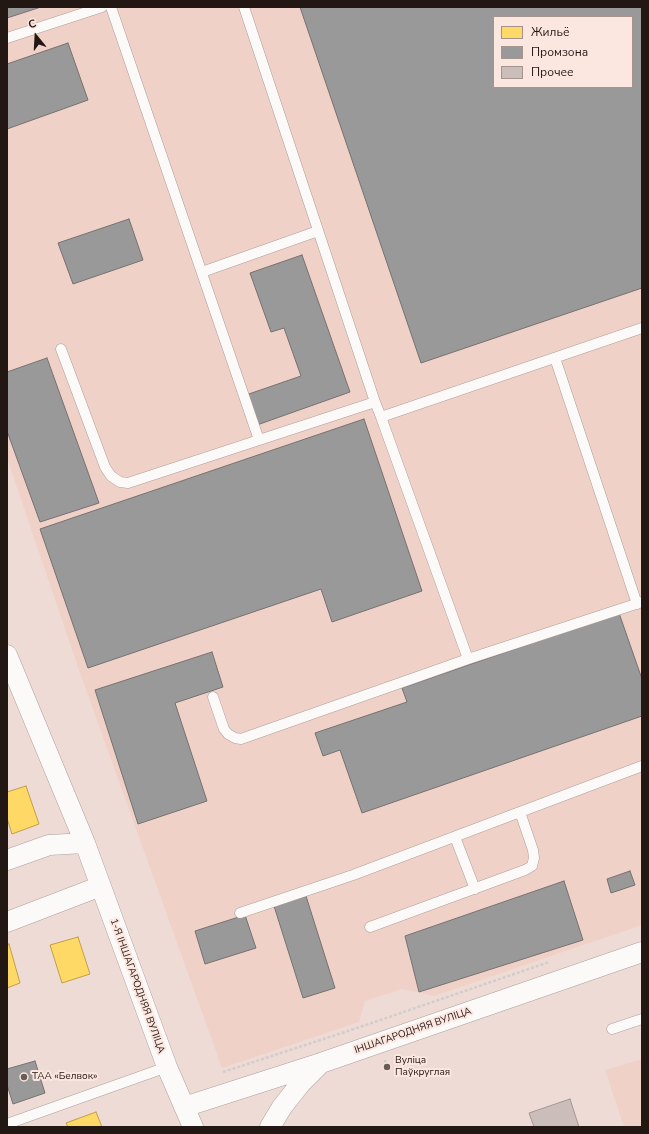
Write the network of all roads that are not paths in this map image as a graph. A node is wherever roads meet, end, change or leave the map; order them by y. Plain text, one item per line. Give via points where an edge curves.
1 (102, 7) edge
2 (111, 7) edge
3 (244, 7) edge
4 (7, 38) edge
5 (318, 231) junction
6 (202, 272) junction
7 (642, 328) edge
8 (61, 349) dead end
9 (555, 358) junction
10 (375, 402) junction
11 (381, 417) junction
12 (259, 440) junction
13 (639, 603) edge
14 (7, 654) edge
15 (468, 659) junction
16 (213, 697) dead end
17 (642, 766) edge
18 (520, 812) junction
19 (455, 837) junction
20 (85, 843) junction
21 (7, 860) edge
22 (101, 886) junction
23 (475, 889) junction
24 (240, 913) dead end
25 (7, 922) edge
26 (370, 927) dead end
27 (642, 952) edge
28 (642, 1019) edge
29 (612, 1029) dead end
30 (321, 1062) junction
31 (167, 1067) junction
32 (184, 1107) junction
33 (7, 1124) edge
34 (193, 1127) edge
35 (270, 1127) edge

1 - 4 lane
2 - 6 lane
3 - 5 lane
5 - 6 lane
5 - 10 lane
6 - 12 lane
7 - 9 lane
8 - 12 lane via 105,467 120,482 128,483
9 - 11 lane
9 - 13 lane
10 - 11 lane
10 - 12 lane
11 - 15 lane
13 - 15 lane
14 - 20 street, 1-Я ІНШАГАРОДНЯЯ ВУЛІЦА
15 - 16 lane via 241,739 228,734 224,729
17 - 18 lane
18 - 19 lane
18 - 23 lane via 533,850 532,866
19 - 23 lane
19 - 24 lane
20 - 21 street via 49,845
20 - 22 street, 1-Я ІНШАГАРОДНЯЯ ВУЛІЦА
22 - 25 street
22 - 31 street, 1-Я ІНШАГАРОДНЯЯ ВУЛІЦА
23 - 26 lane
27 - 30 street, ІНШАГАРОДНЯЯ ВУЛІЦА
28 - 29 lane
30 - 32 street, ІНШАГАРОДНЯЯ ВУЛІЦА
30 - 35 street via 300,1083
31 - 32 street, 1-Я ІНШАГАРОДНЯЯ ВУЛІЦА
31 - 33 lane
32 - 34 street, 1-Я ІНШАГАРОДНЯЯ ВУЛІЦА

